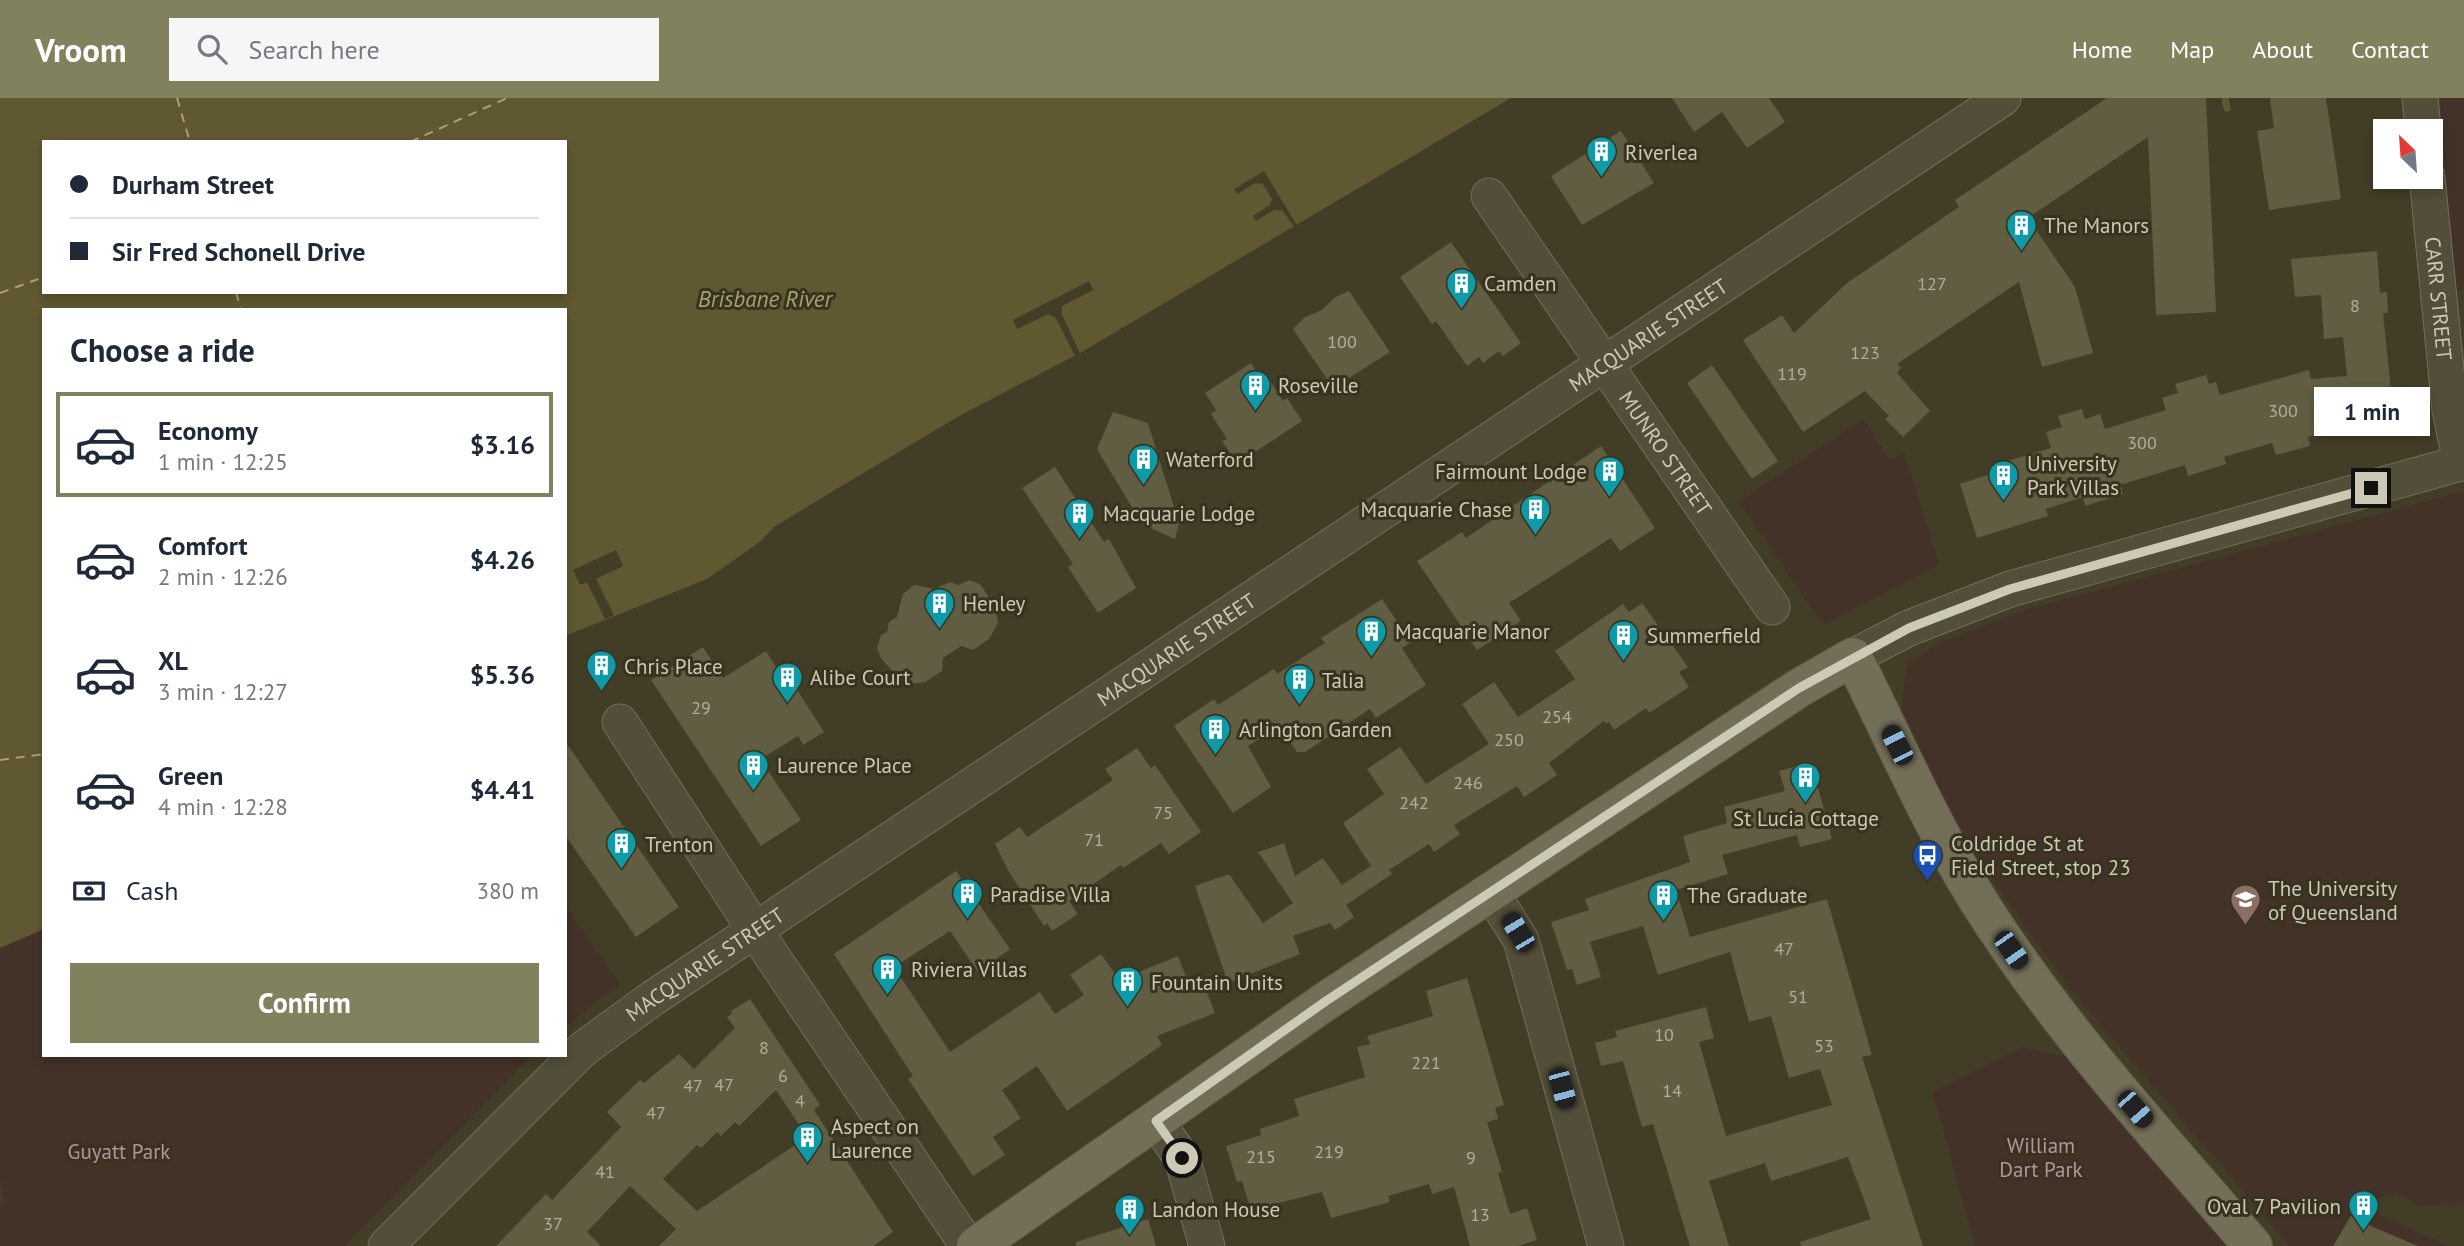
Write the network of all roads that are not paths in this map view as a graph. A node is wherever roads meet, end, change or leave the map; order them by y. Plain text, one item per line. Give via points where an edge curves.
1 (2003, 98) edge
2 (2420, 98) edge
3 (2422, 119) edge
4 (2428, 189) edge
5 (1489, 196) dead end
6 (1604, 363) junction
7 (2463, 463) edge
8 (1772, 607) dead end
9 (1853, 657) junction
10 (620, 722) dead end
11 (1491, 892) junction
12 (755, 930) junction
13 (1156, 1121) junction
14 (386, 1246) edge
15 (968, 1246) edge
16 (976, 1246) edge
17 (1207, 1246) edge
18 (1606, 1246) edge
19 (2253, 1246) edge

1 - 6 street, MACQUARIE STREET
2 - 3 street
4 - 7 street, CARR STREET via 2449,410
5 - 6 street, MUNRO STREET
6 - 8 street, MUNRO STREET
6 - 12 street, MACQUARIE STREET
7 - 9 street via 2010,589 1909,628
9 - 11 main road
9 - 19 main road via 1956,863 1999,932 2085,1051
10 - 12 street
11 - 13 main road
11 - 18 street via 1521,940
12 - 14 street, MACQUARIE STREET via 583,1049
12 - 15 street
13 - 16 main road
13 - 17 street via 1182,1158

